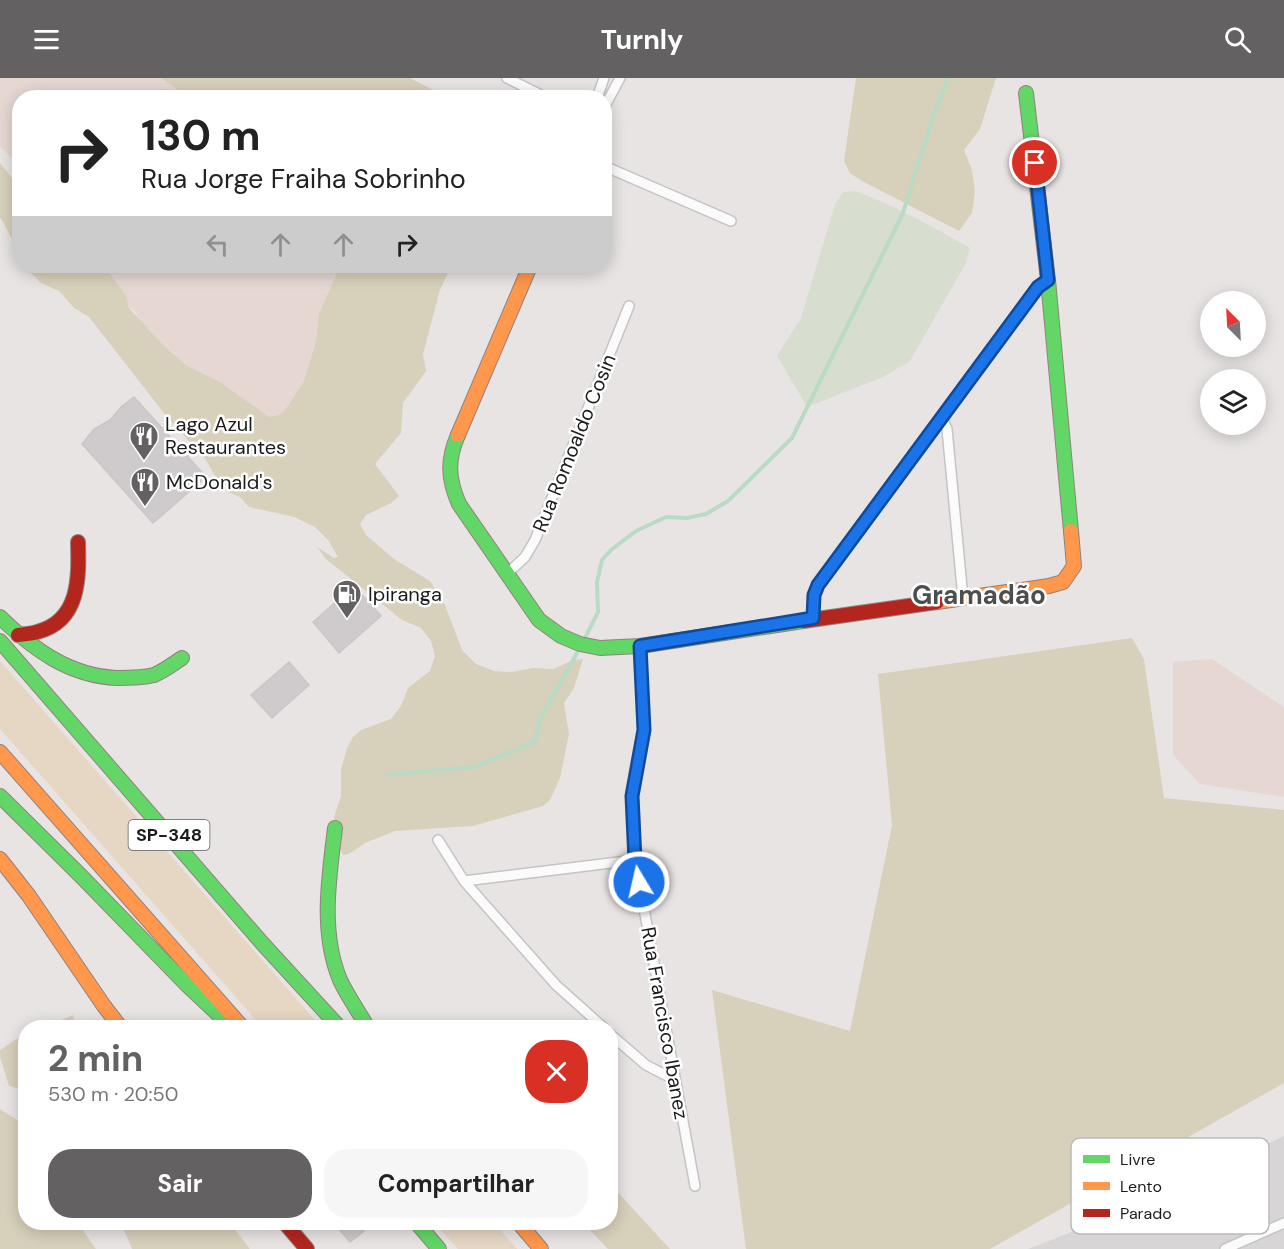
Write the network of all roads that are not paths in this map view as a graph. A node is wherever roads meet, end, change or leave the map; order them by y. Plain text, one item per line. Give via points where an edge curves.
1 (507, 78) edge
2 (620, 78) edge
3 (531, 90) edge
4 (612, 93) edge
5 (1026, 93) dead end
6 (612, 169) edge
7 (731, 221) dead end
8 (527, 273) edge
9 (1048, 280) junction
10 (629, 306) dead end
11 (942, 418) junction
12 (78, 542) dead end
13 (507, 574) junction
14 (963, 598) junction
15 (0, 617) edge
16 (813, 618) junction
17 (18, 635) junction
18 (0, 641) edge
19 (640, 646) junction
20 (182, 658) dead end
21 (0, 752) edge
22 (0, 796) edge
23 (334, 828) dead end
24 (438, 840) dead end
25 (0, 859) edge
26 (635, 860) junction
27 (464, 881) junction
28 (115, 1020) edge
29 (225, 1020) edge
30 (236, 1020) edge
31 (333, 1020) edge
32 (363, 1020) edge
33 (595, 1020) edge
34 (618, 1041) edge
35 (675, 1080) junction
36 (695, 1186) dead end
37 (1284, 1223) edge
38 (291, 1230) edge
39 (423, 1230) edge
40 (525, 1230) edge
41 (1269, 1230) edge
42 (1259, 1234) edge
43 (307, 1249) edge
44 (439, 1249) edge
45 (541, 1249) edge
46 (1225, 1249) edge

1 - 3 street
2 - 4 street
5 - 9 main road
6 - 7 street
8 - 13 main road via 452,448 449,464 454,494
9 - 11 street via 1038,287
9 - 14 main road via 1074,566 1063,582
10 - 13 street, Rua Romoaldo Cosin via 535,540
11 - 14 street via 947,429
11 - 16 street via 818,585
12 - 17 main road via 78,582 73,603 63,619 34,634
13 - 19 main road via 539,620 561,636 600,648
14 - 16 main road
15 - 17 main road
16 - 19 main road
17 - 20 main road via 57,663 113,678 157,674
18 - 31 main road, SP-348
19 - 26 street, Rua Francisco Ibanez via 644,730 632,796
21 - 30 main road
22 - 29 main road
23 - 32 main road via 328,931 340,979
24 - 27 street
25 - 28 main road
26 - 27 street
26 - 35 street, Rua Francisco Ibanez
27 - 33 street via 556,985
34 - 35 street via 646,1065
35 - 36 street, Rua Francisco Ibanez
37 - 41 street
38 - 43 main road
39 - 44 main road
40 - 45 main road
42 - 46 street

